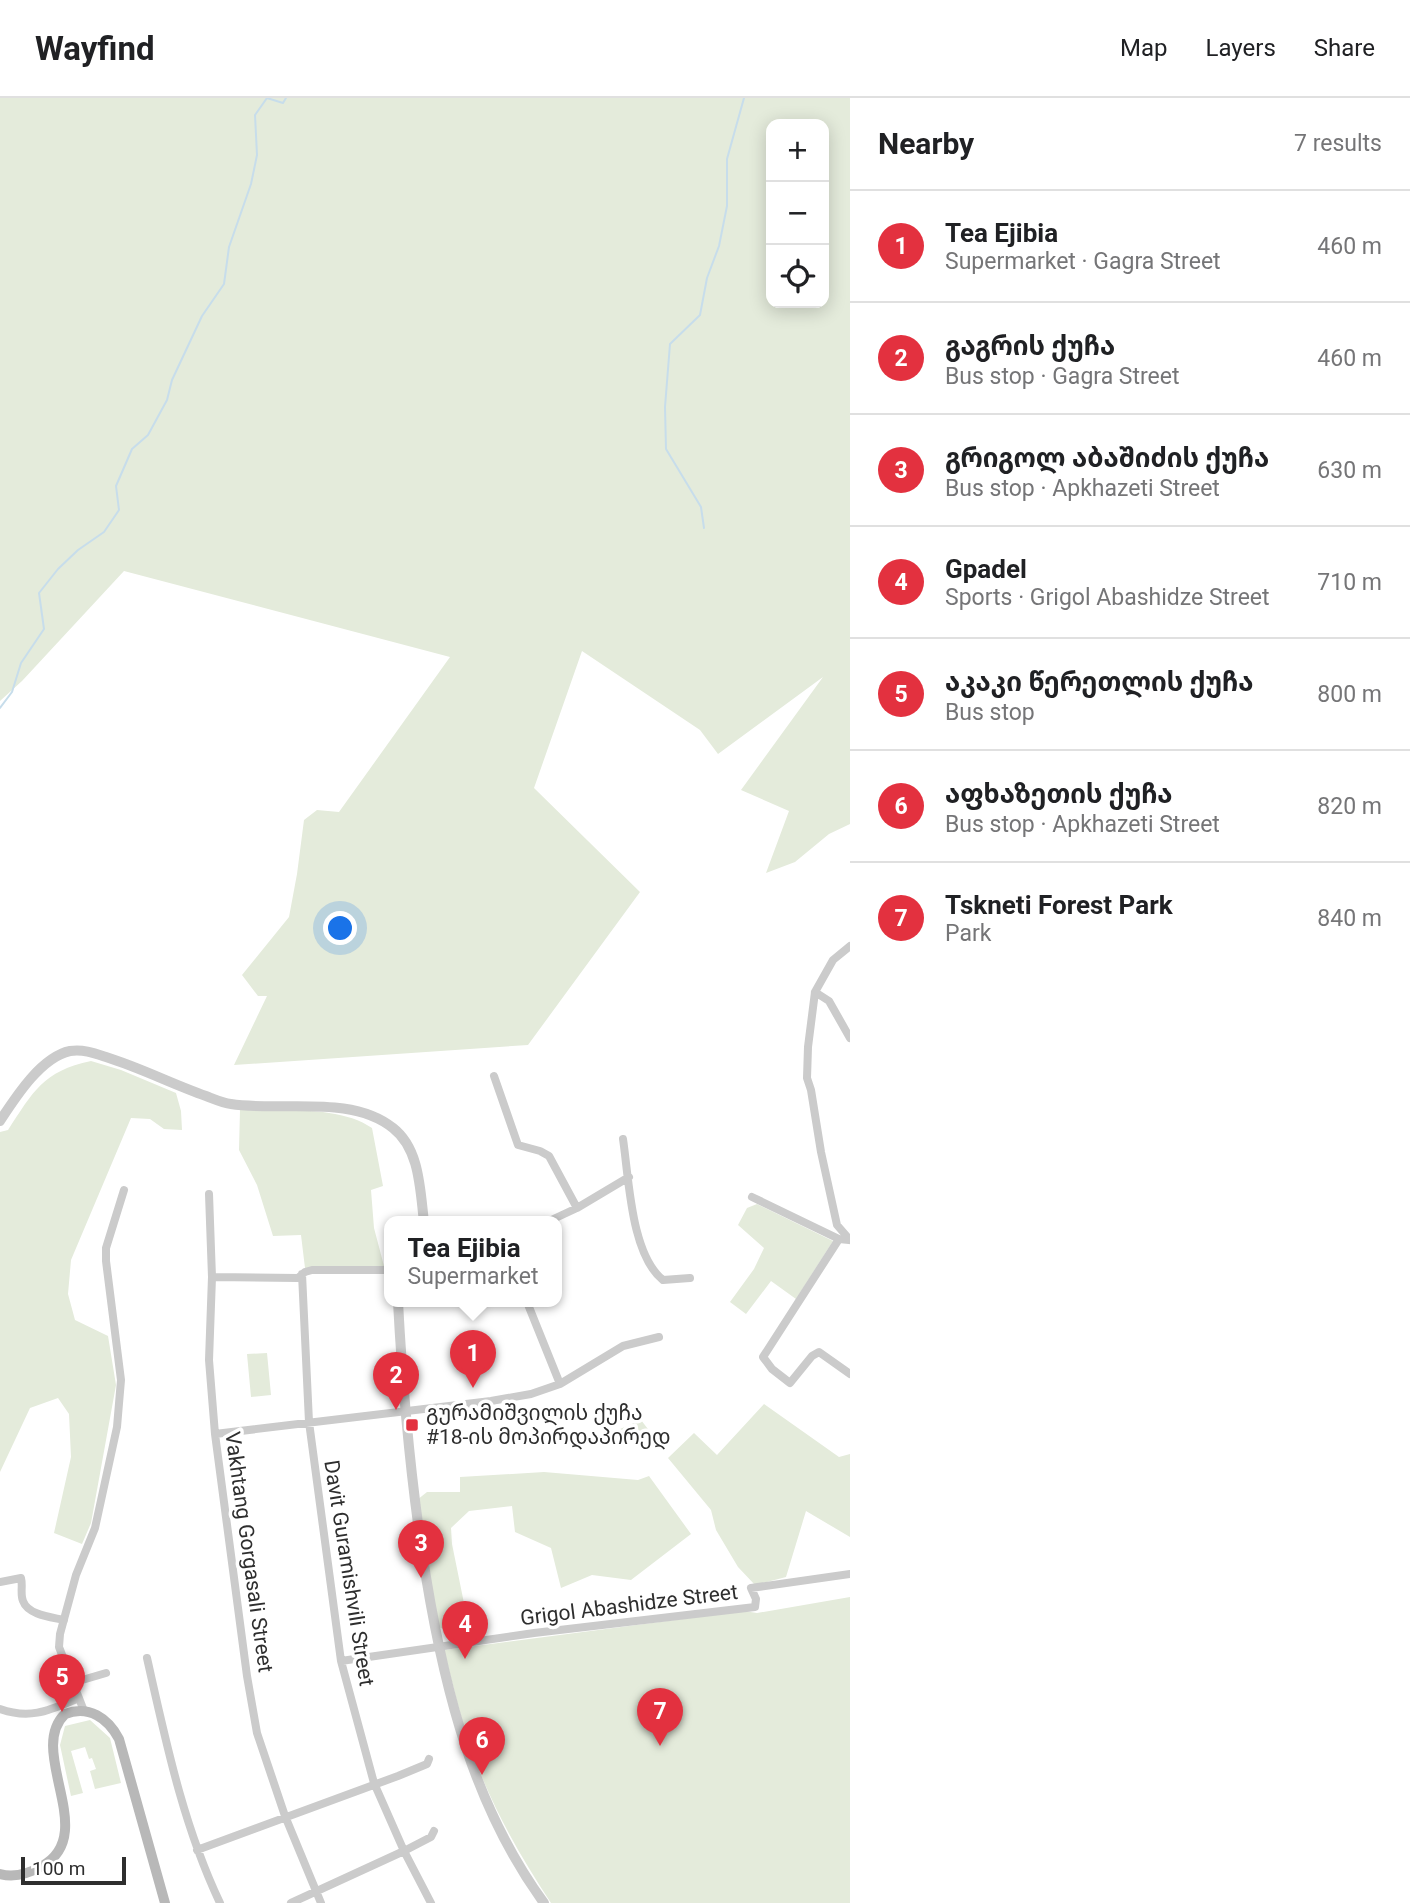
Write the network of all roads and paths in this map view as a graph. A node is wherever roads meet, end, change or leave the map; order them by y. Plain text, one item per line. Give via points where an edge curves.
1 (850, 946) edge
2 (815, 992) junction
3 (850, 1038) edge
4 (494, 1076) dead end
5 (0, 1121) edge
6 (623, 1139) dead end
7 (629, 1177) junction
8 (124, 1190) dead end
9 (209, 1194) dead end
10 (752, 1197) dead end
11 (577, 1208) junction
12 (423, 1216) edge
13 (560, 1216) edge
14 (839, 1239) junction
15 (850, 1240) edge
16 (384, 1270) edge
17 (302, 1274) junction
18 (212, 1276) junction
19 (690, 1278) dead end
20 (398, 1307) edge
21 (529, 1307) edge
22 (659, 1337) dead end
23 (850, 1374) edge
24 (560, 1384) junction
25 (404, 1413) junction
26 (309, 1422) junction
27 (215, 1434) junction
28 (850, 1574) edge
29 (0, 1582) edge
30 (64, 1620) junction
31 (437, 1646) junction
32 (147, 1658) dead end
33 (341, 1661) junction
34 (106, 1673) dead end
35 (72, 1683) junction
36 (79, 1698) junction
37 (0, 1709) edge
38 (85, 1711) junction
39 (429, 1759) dead end
40 (374, 1783) junction
41 (285, 1816) junction
42 (434, 1830) dead end
43 (197, 1850) junction
44 (404, 1851) junction
45 (0, 1874) edge
46 (316, 1892) junction
47 (165, 1903) edge
48 (220, 1903) edge
49 (292, 1903) edge
50 (321, 1903) edge
51 (431, 1903) edge
52 (544, 1903) edge

1 - 2 street via 833,960
2 - 3 street via 829,1001
2 - 15 street via 807,1078 837,1225
4 - 11 street via 518,1145 548,1156
5 - 12 street via 42,1067 73,1050 86,1050 230,1104 348,1110 384,1121 400,1134 414,1160
6 - 7 street
7 - 11 street
7 - 19 street via 637,1229 650,1268 663,1280
8 - 30 street via 106,1248 121,1380 117,1427 95,1528
9 - 18 street, Vakhtang Gorgasali Street
10 - 14 street
11 - 13 street
14 - 15 street
14 - 23 street via 763,1357 790,1383 819,1352
16 - 17 street via 312,1270
17 - 18 street via 298,1278
17 - 26 street, Davit Guramishvili Street
18 - 27 street, Vakhtang Gorgasali Street via 209,1360
20 - 25 street
21 - 24 street
22 - 24 street via 624,1346
24 - 25 street via 531,1394
25 - 26 street
25 - 31 street
26 - 27 street
26 - 33 street, Davit Guramishvili Street
27 - 41 street, Vakhtang Gorgasali Street via 255,1722
28 - 31 street, Grigol Abashidze Street via 751,1588 755,1607
29 - 30 street via 21,1578 27,1607
30 - 35 street via 59,1647
31 - 33 street, Grigol Abashidze Street
31 - 52 street via 460,1735 480,1787
32 - 43 street
33 - 40 street, Davit Guramishvili Street
34 - 35 street
35 - 36 street
36 - 37 street via 25,1716
36 - 38 street
38 - 45 main road via 65,1714 54,1729 65,1819 60,1848 34,1871
38 - 47 main road via 105,1720 119,1740
39 - 40 street via 427,1764
40 - 41 street
40 - 44 street, Davit Guramishvili Street
41 - 43 street
41 - 46 street, Vakhtang Gorgasali Street
42 - 44 street via 431,1837
43 - 48 street
44 - 46 street
44 - 51 street, Davit Guramishvili Street
46 - 49 street
46 - 50 street, Vakhtang Gorgasali Street

